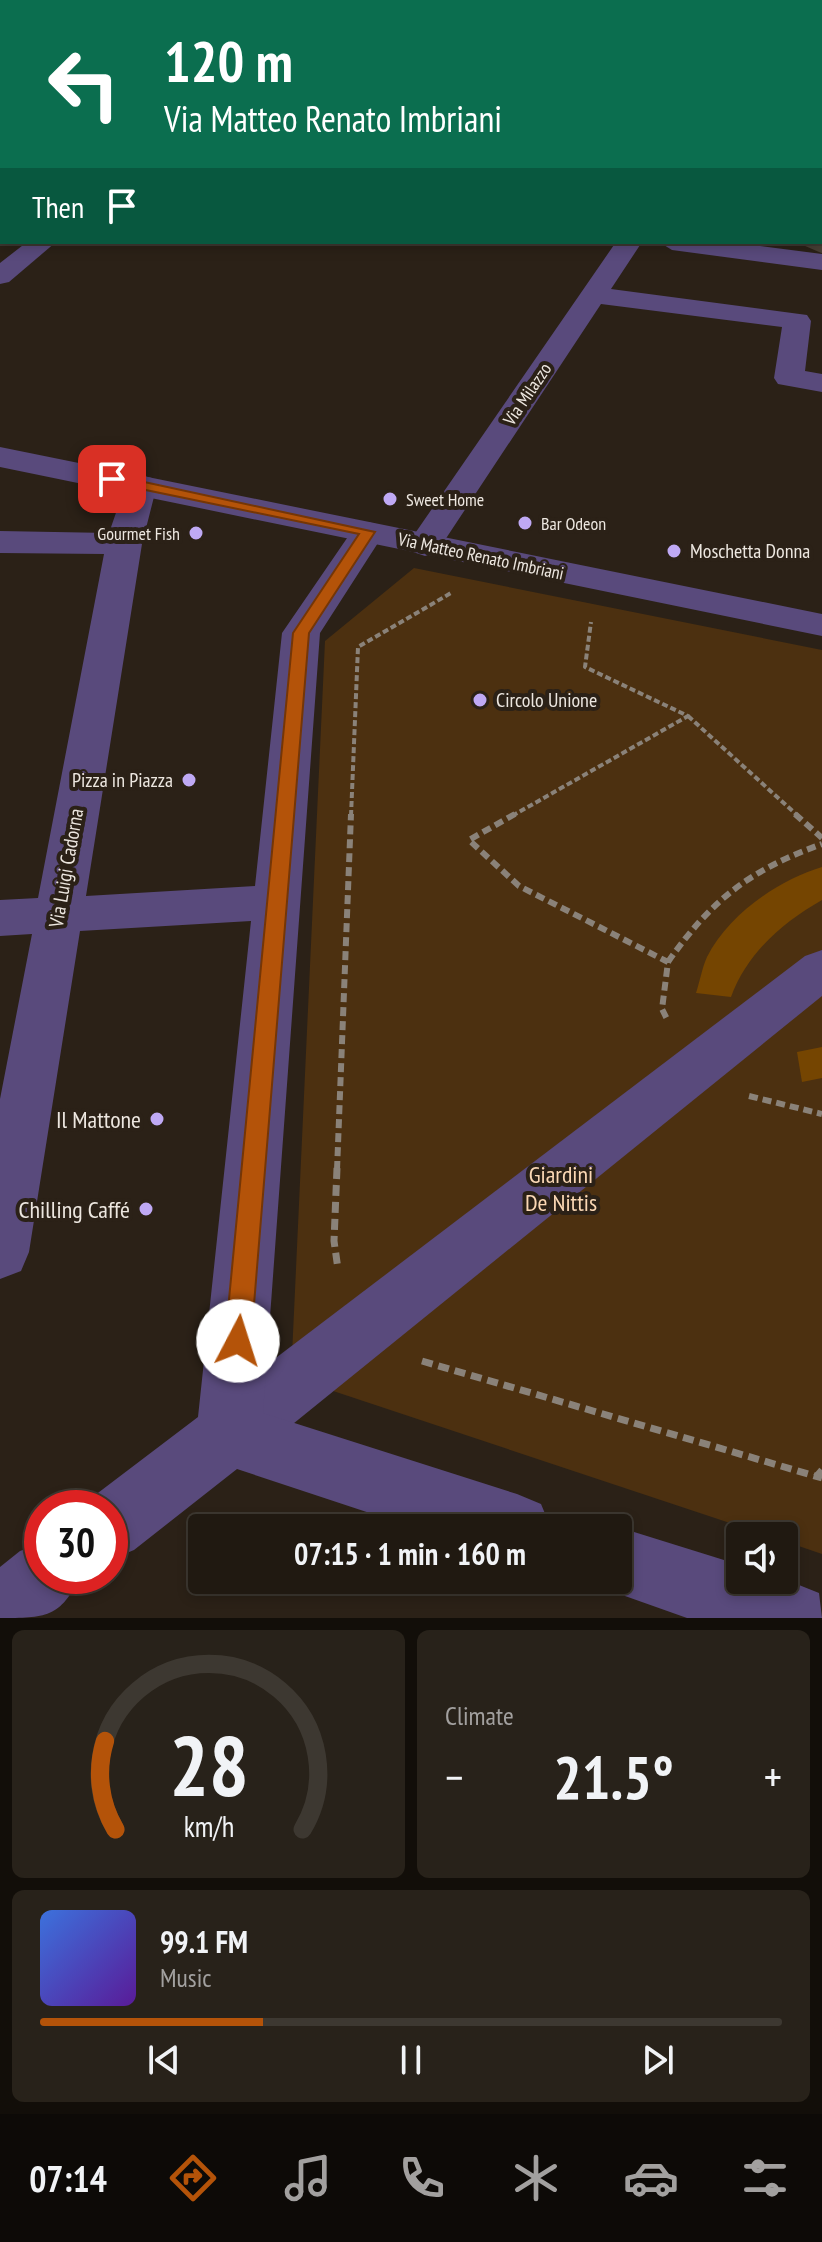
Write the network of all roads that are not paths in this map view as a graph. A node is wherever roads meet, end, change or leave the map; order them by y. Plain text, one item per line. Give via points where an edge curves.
1 (40, 244) edge
2 (628, 244) edge
3 (691, 244) edge
4 (812, 257) edge
5 (0, 276) edge
6 (594, 295) junction
7 (822, 383) edge
8 (0, 457) edge
9 (140, 485) junction
10 (368, 532) junction
11 (0, 542) edge
12 (124, 544) junction
13 (425, 545) junction
14 (822, 625) edge
15 (277, 902) junction
16 (58, 915) junction
17 (0, 918) edge
18 (822, 969) edge
19 (0, 1252) edge
20 (229, 1434) junction
21 (128, 1512) edge
22 (474, 1514) edge
23 (632, 1566) edge
24 (794, 1618) edge

1 - 5 street
2 - 6 street, Via Milazzo
3 - 4 street
6 - 7 street via 797,321 789,378
6 - 13 street, Via Milazzo
8 - 9 street, Via Matteo Renato Imbriani
9 - 10 street, Via Matteo Renato Imbriani
9 - 12 street, Via Luigi Cadorna
10 - 13 street, Via Matteo Renato Imbriani
10 - 15 street via 301,633
11 - 12 street
12 - 16 street, Via Luigi Cadorna
13 - 14 street, Via Matteo Renato Imbriani
15 - 16 street
15 - 20 street
16 - 17 street
16 - 19 street, Via Luigi Cadorna
18 - 20 street
20 - 21 street
20 - 22 street
23 - 24 street

